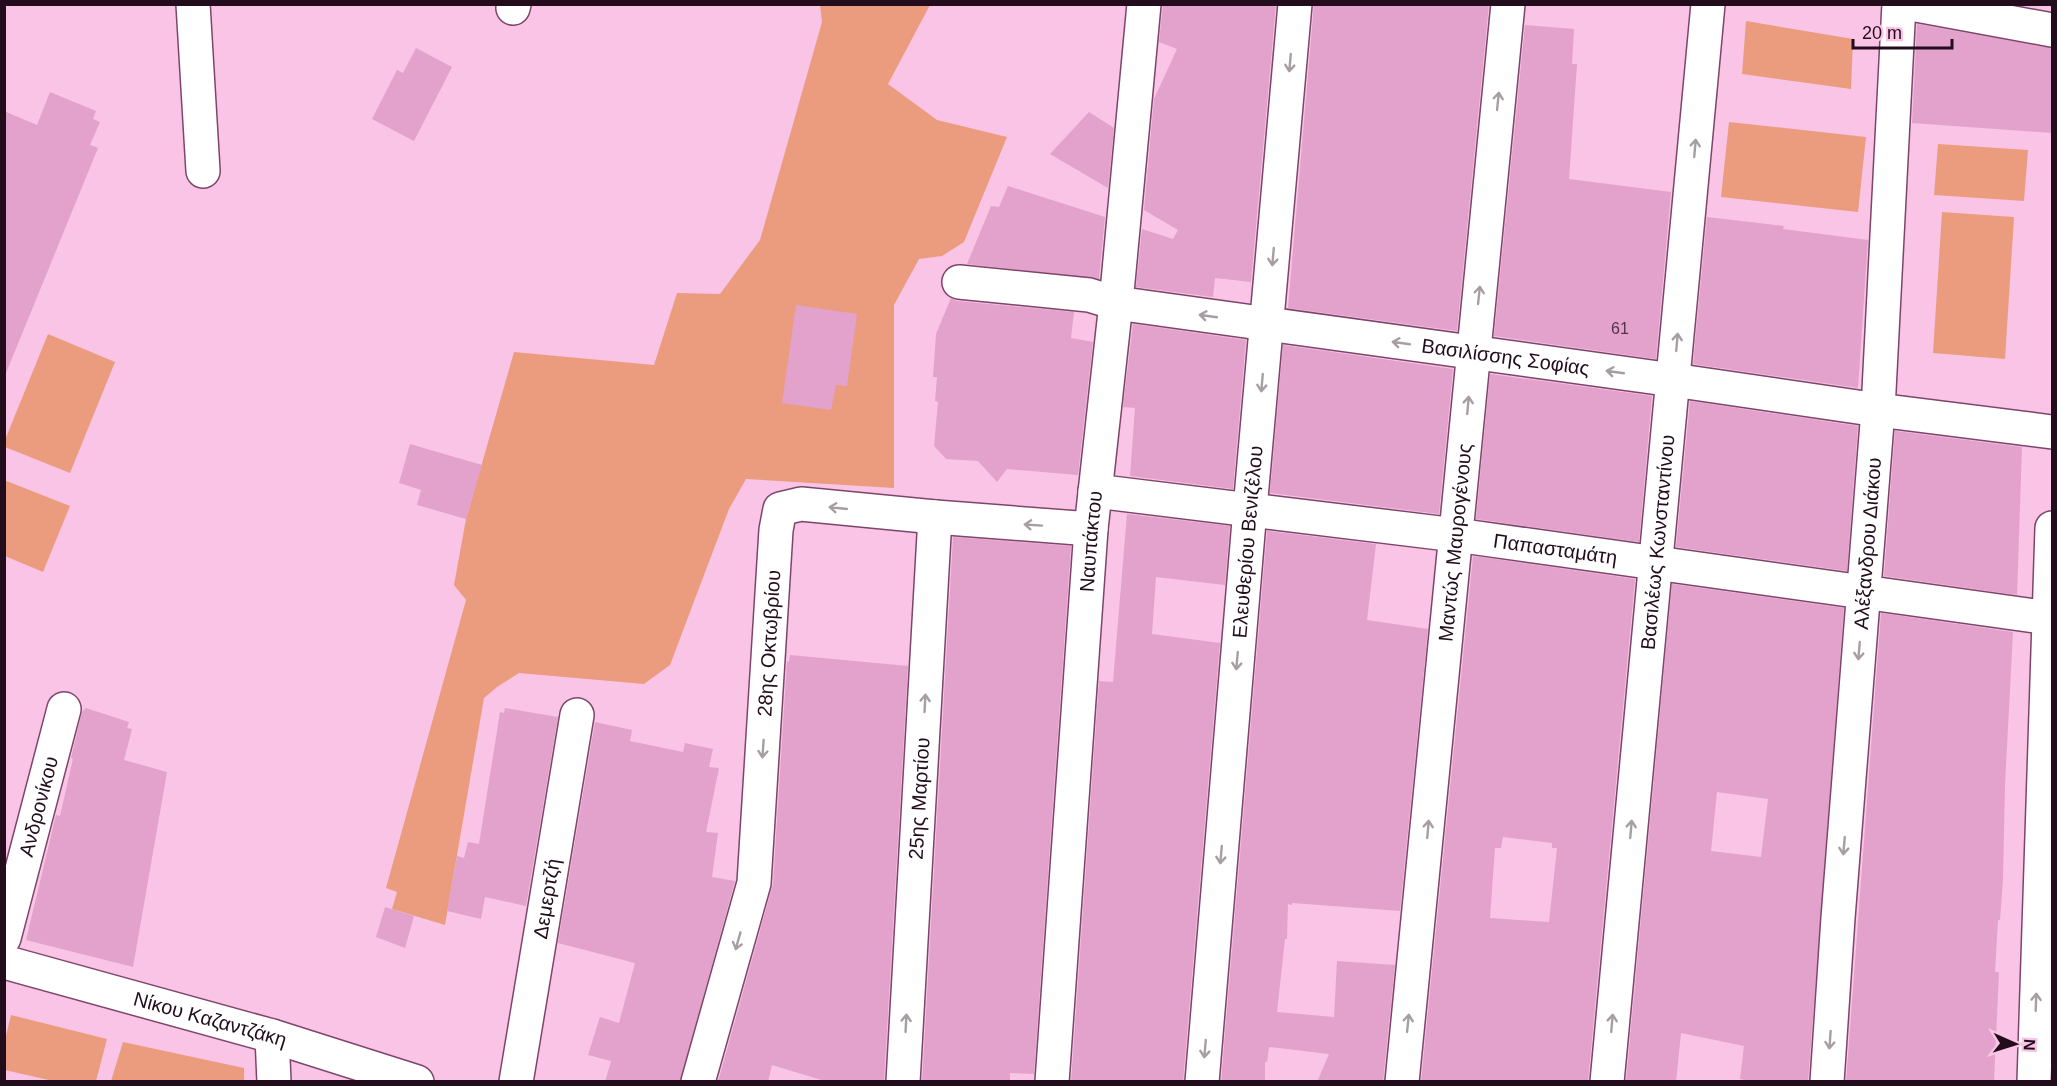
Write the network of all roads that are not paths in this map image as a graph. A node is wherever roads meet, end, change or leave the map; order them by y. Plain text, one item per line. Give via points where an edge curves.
1 (193, 4) edge
2 (1144, 4) edge
3 (1295, 4) edge
4 (1508, 4) edge
5 (1708, 4) edge
6 (1899, 4) edge
7 (1911, 4) edge
8 (2052, 30) edge
9 (203, 171) dead end
10 (959, 282) dead end
11 (1116, 303) junction
12 (1267, 325) junction
13 (1473, 353) junction
14 (1673, 380) junction
15 (1878, 410) junction
16 (2052, 432) edge
17 (1095, 491) junction
18 (1250, 509) junction
19 (935, 518) junction
20 (2052, 528) edge
21 (1091, 529) junction
22 (1456, 535) junction
23 (1656, 563) junction
24 (1864, 593) junction
25 (2049, 618) junction
26 (64, 708) dead end
27 (577, 716) dead end
28 (4, 938) edge
29 (4, 962) edge
30 (272, 1036) junction
31 (274, 1082) edge
32 (417, 1082) edge
33 (516, 1082) edge
34 (698, 1082) edge
35 (903, 1082) edge
36 (1052, 1082) edge
37 (1202, 1082) edge
38 (1402, 1082) edge
39 (1606, 1082) edge
40 (1827, 1082) edge
41 (2034, 1082) edge

1 - 9 street
2 - 11 street, Ναυπάκτου
3 -> 12 street, Ελευθερίου Βενιζέλου
13 -> 4 street, Μαντώς Μαυρογένους
14 -> 5 street, Βασιλέως Κωνσταντίνου
6 - 15 street, Αλέξανδρου Διάκου
7 - 8 street
10 - 11 street, Βασιλίσσης Σοφίας via 1089,294
12 -> 11 street, Βασιλίσσης Σοφίας
11 - 17 street, Ναυπάκτου
13 -> 12 street, Βασιλίσσης Σοφίας
12 -> 18 street, Ελευθερίου Βενιζέλου
14 -> 13 street, Βασιλίσσης Σοφίας
22 -> 13 street, Μαντώς Μαυρογένους
14 - 15 street, Βασιλίσσης Σοφίας
14 - 23 street, Βασιλέως Κωνσταντίνου
15 - 16 street, Βασιλίσσης Σοφίας
15 - 24 street, Αλέξανδρου Διάκου
17 - 18 street, Παπασταμάτη
17 - 21 street, Ναυπάκτου
18 - 22 street, Παπασταμάτη
18 -> 37 street, Ελευθερίου Βενιζέλου
21 -> 19 street, 28ης Οκτωβρίου
19 -> 34 street, 28ης Οκτωβρίου via 801,504 780,509 754,883
35 -> 19 street, 25ης Μαρτίου
20 - 25 street
21 - 36 street, Ναυπάκτου
22 - 23 street, Παπασταμάτη
38 -> 22 street, Μαντώς Μαυρογένους
23 - 24 street, Παπασταμάτη
39 -> 23 street, Βασιλέως Κωνσταντίνου
24 - 25 street, Παπασταμάτη
24 -> 40 street, Αλέξανδρου Διάκου
41 -> 25 street
26 - 28 street, Ανδρονίκου
27 - 33 street, Δεμερτζή
29 - 30 street, Νίκου Καζαντζάκη
30 - 31 street
30 - 32 street, Νίκου Καζαντζάκη

